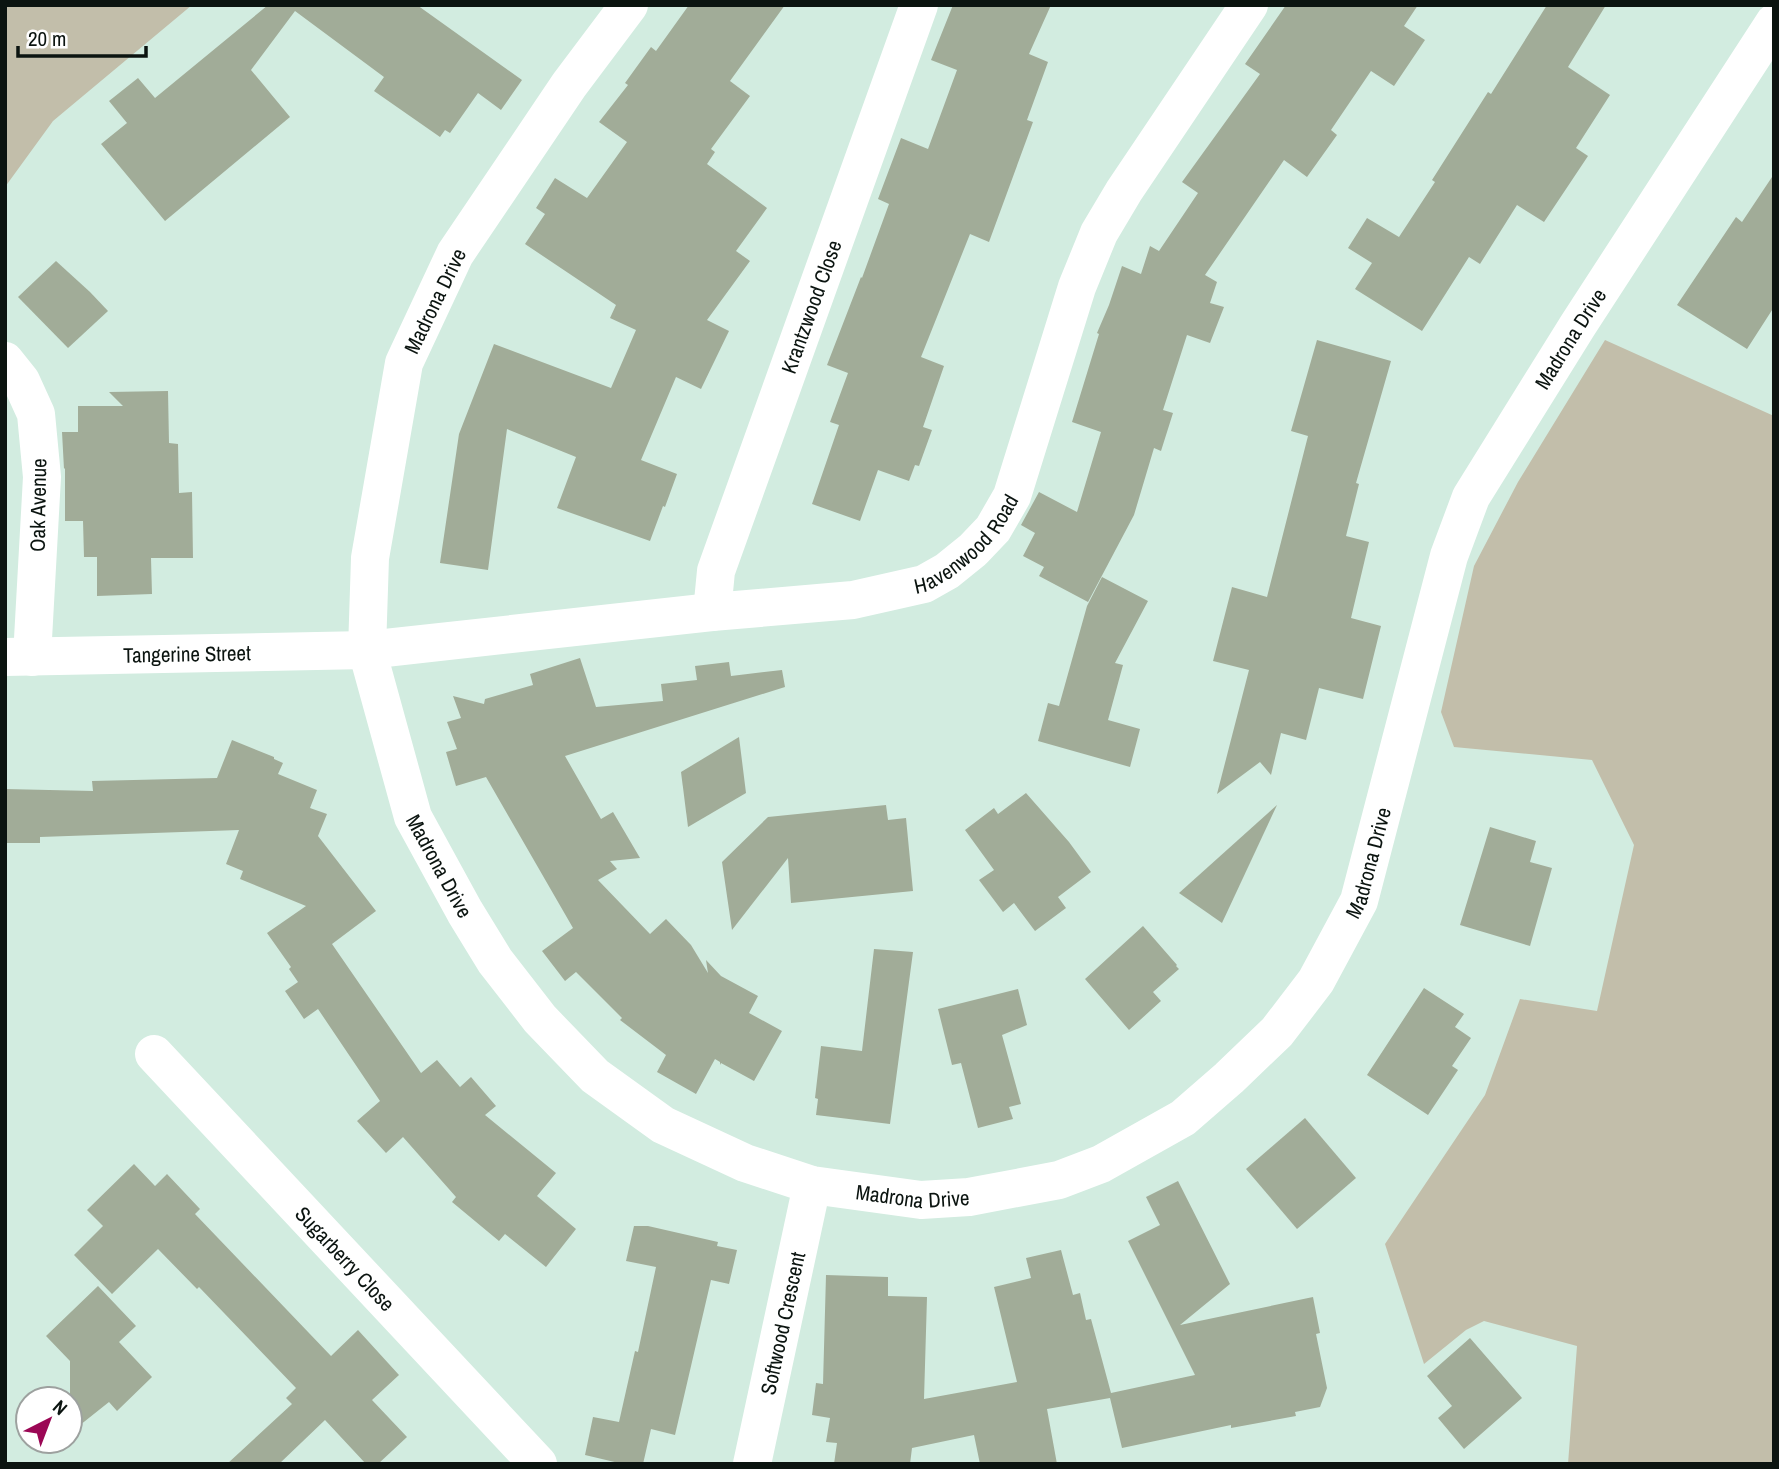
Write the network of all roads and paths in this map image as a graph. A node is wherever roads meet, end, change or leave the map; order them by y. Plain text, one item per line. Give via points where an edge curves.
1 (629, 5) edge
2 (919, 5) edge
3 (1249, 5) edge
4 (1774, 23) edge
5 (5, 361) edge
6 (712, 612) junction
7 (367, 650) junction
8 (19, 657) edge
9 (154, 1054) dead end
10 (812, 1185) junction
11 (538, 1464) edge
12 (752, 1464) edge

1 - 7 street, Madrona Drive via 455,254 404,363 370,558
2 - 6 street, Krantzwood Close via 716,571
3 - 6 street, Havenwood Road via 1099,233 1077,287 1012,496 993,529 973,550 924,584 853,600
4 - 10 street, Madrona Drive via 1471,497 1449,556 1359,901 1316,981 1276,1032 1183,1118 1101,1164 1059,1180 969,1197 921,1200
5 - 8 street, Oak Avenue via 21,381 36,414 42,477
6 - 7 street, Havenwood Road
7 - 8 street, Tangerine Street
7 - 10 street, Madrona Drive via 413,817 495,961 540,1019 595,1076 663,1125 746,1163
9 - 11 street, Sugarberry Close
10 - 12 street, Softwood Crescent

